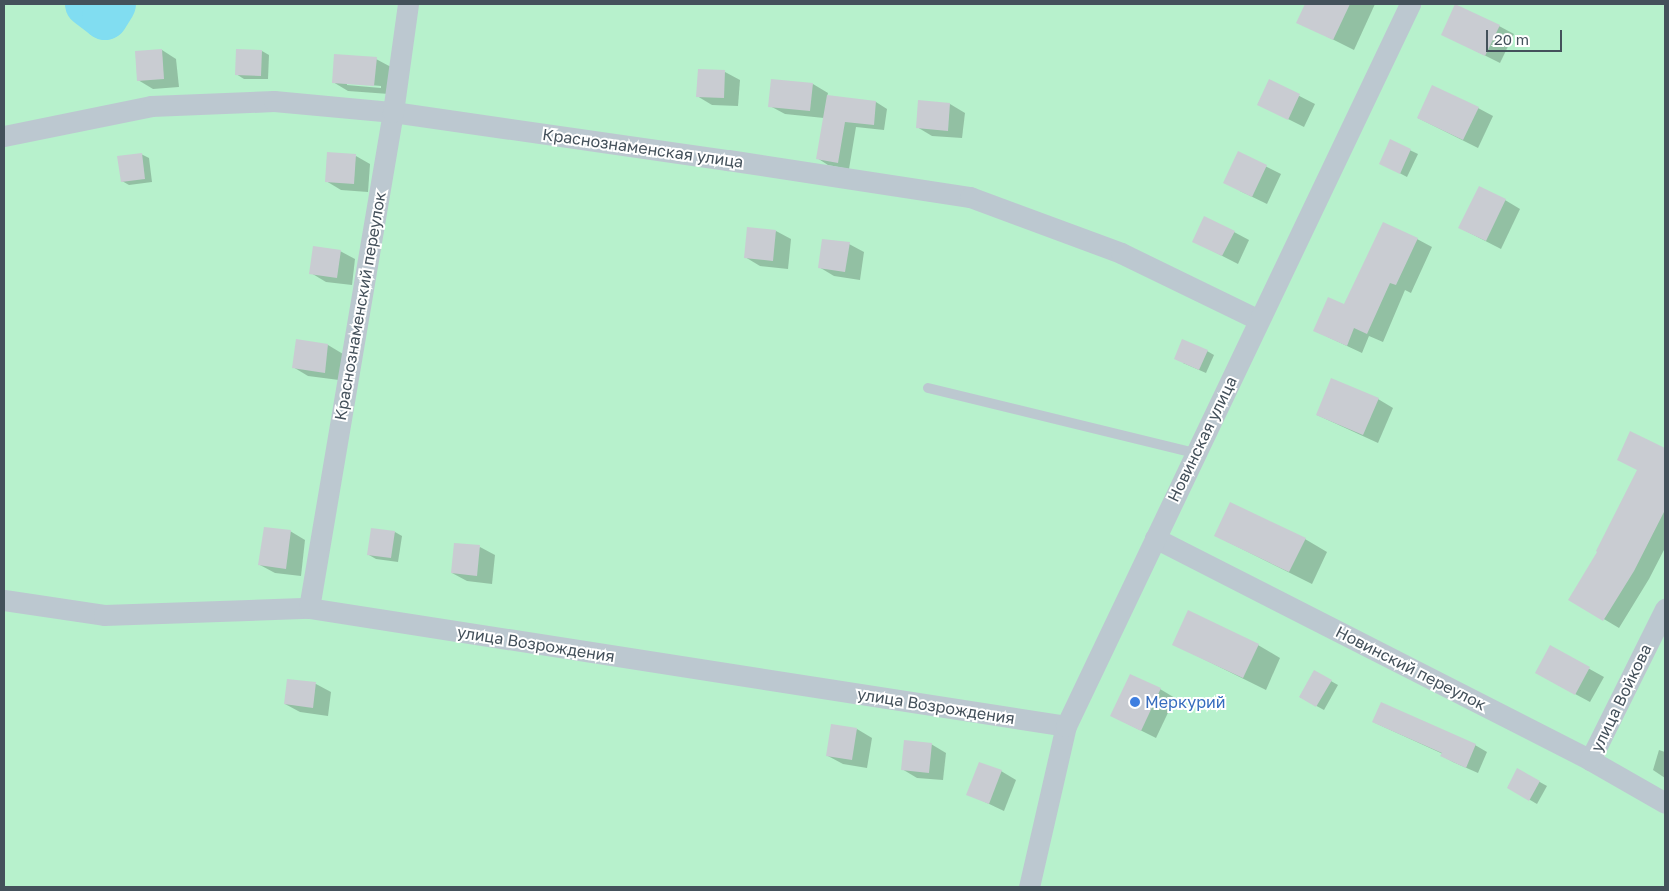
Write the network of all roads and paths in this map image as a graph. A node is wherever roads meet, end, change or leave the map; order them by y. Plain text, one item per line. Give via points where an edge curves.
1 (408, 4) edge
2 (1410, 4) edge
3 (393, 112) junction
4 (4, 136) edge
5 (1259, 320) junction
6 (928, 388) dead end
7 (1195, 453) junction
8 (1155, 538) junction
9 (4, 600) edge
10 (309, 608) junction
11 (1665, 609) edge
12 (1066, 726) junction
13 (1590, 760) junction
14 (1665, 803) edge
15 (1029, 887) edge

1 - 3 street, Краснознаменский переулок
2 - 5 street, Новинская улица
3 - 4 street, Краснознаменская улица via 274,101 151,106
3 - 5 street, Краснознаменская улица via 970,197 1121,253
3 - 10 street, Краснознаменский переулок
5 - 7 street, Новинская улица
6 - 7 lane
7 - 8 street, Новинская улица
8 - 12 street, Новинская улица
8 - 13 street, Новинский переулок
9 - 10 street, улица Возрождения via 104,615
10 - 12 street, улица Возрождения
11 - 13 street, улица Войкова
12 - 15 street, Новинская улица
13 - 14 street, Новинский переулок

